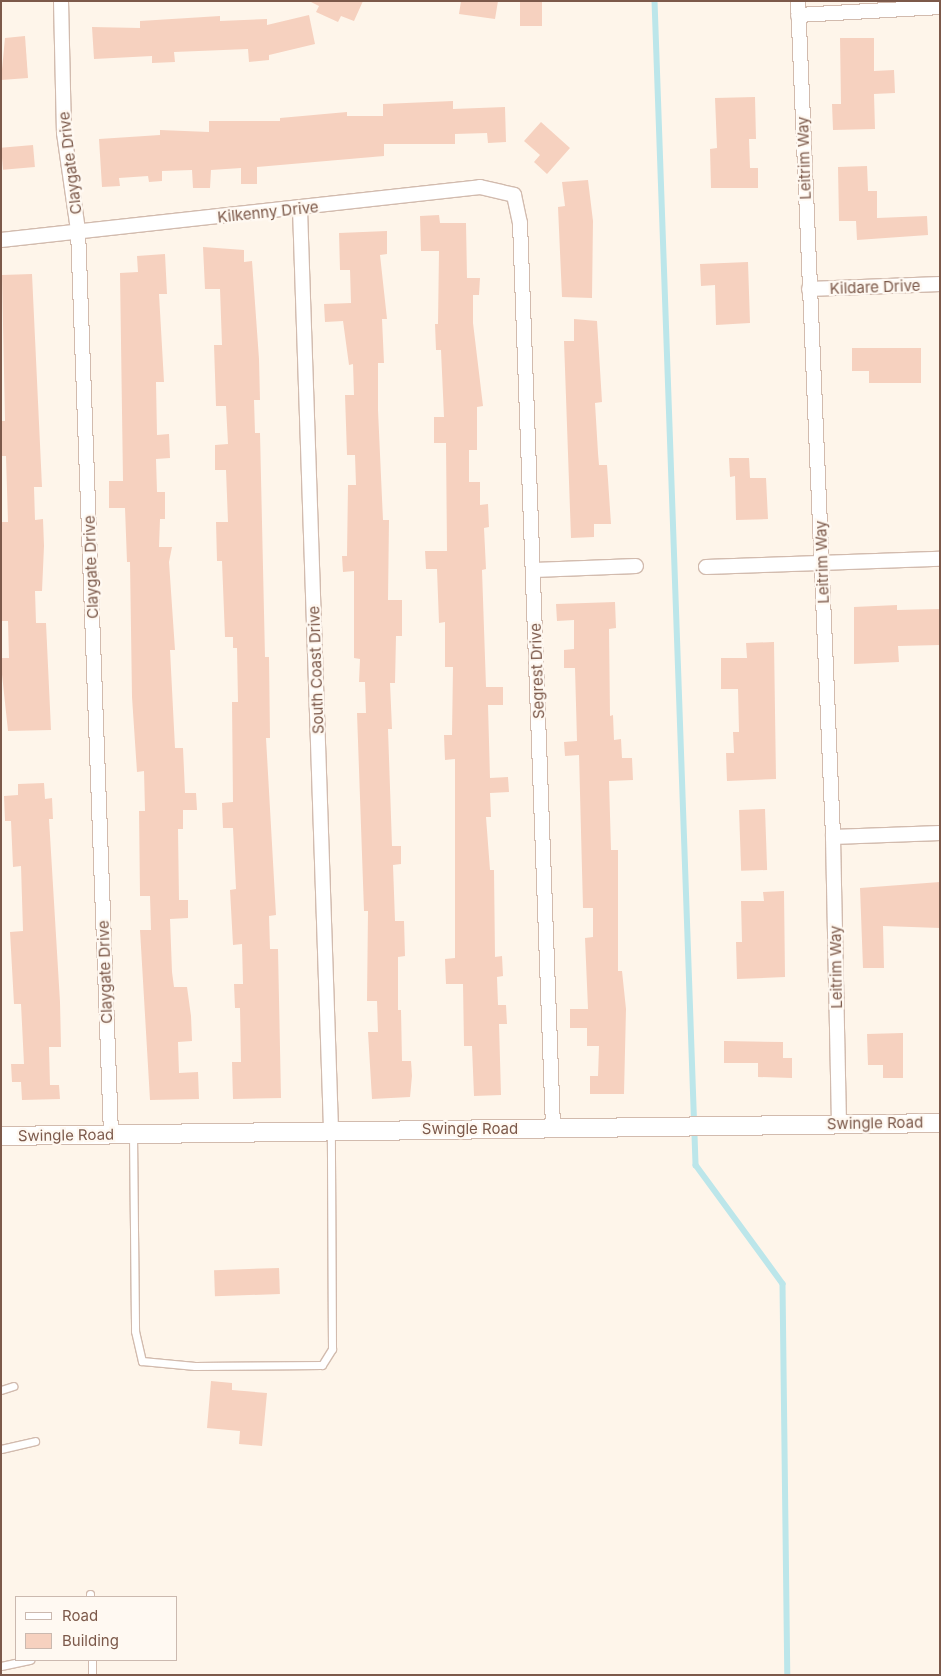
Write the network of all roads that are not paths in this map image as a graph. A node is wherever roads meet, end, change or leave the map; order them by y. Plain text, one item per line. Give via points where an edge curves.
1 (61, 1) edge
2 (940, 7) edge
3 (798, 8) edge
4 (300, 209) junction
5 (518, 214) joint
6 (78, 230) junction
7 (1, 240) edge
8 (940, 284) edge
9 (809, 289) junction
10 (940, 559) edge
11 (822, 563) junction
12 (636, 566) dead end
13 (706, 567) dead end
14 (534, 570) junction
15 (940, 833) edge
16 (833, 837) junction
17 (940, 1123) edge
18 (839, 1124) junction
19 (553, 1129) junction
20 (331, 1130) junction
21 (111, 1134) junction
22 (133, 1134) junction
23 (1, 1136) edge
24 (13, 1386) dead end
25 (1, 1390) edge
26 (35, 1441) dead end
27 (1, 1449) edge
28 (25, 1661) edge
29 (92, 1661) edge
30 (1, 1666) edge
31 (92, 1675) edge

1 - 6 street, Claygate Drive via 64,133
2 - 3 street
3 - 9 street, Leitrim Way
4 - 5 street, Kilkenny Drive via 480,187 514,195
4 - 6 street, Kilkenny Drive
4 - 20 street, South Coast Drive
5 - 14 street, Segrest Drive
6 - 7 street, Kilkenny Drive
6 - 21 street, Claygate Drive
8 - 9 street, Kildare Drive
9 - 11 street, Leitrim Way
10 - 11 street
11 - 13 street
11 - 16 street, Leitrim Way
12 - 14 street
14 - 19 street, Segrest Drive
15 - 16 street
16 - 18 street, Leitrim Way
17 - 18 street, Swingle Road
18 - 19 street, Swingle Road
19 - 20 street, Swingle Road
20 - 22 street, Swingle Road
20 - 22 lane via 332,1349 322,1365 195,1366 142,1361 135,1331
21 - 22 street, Swingle Road
21 - 23 street, Swingle Road
24 - 25 lane
26 - 27 lane
28 - 30 lane
29 - 31 lane

